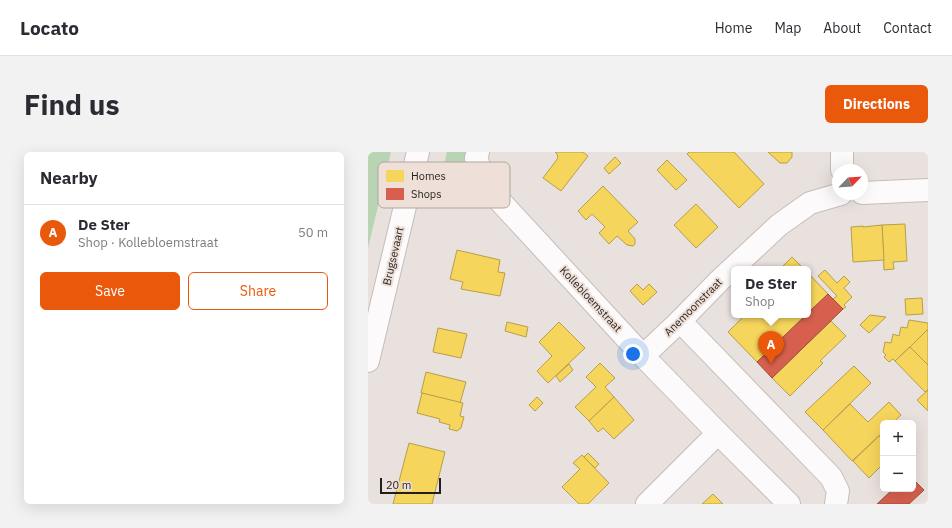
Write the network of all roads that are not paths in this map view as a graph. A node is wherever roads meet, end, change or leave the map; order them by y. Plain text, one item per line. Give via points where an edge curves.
1 (418, 152) edge
2 (478, 152) edge
3 (842, 152) edge
4 (416, 162) edge
5 (478, 162) edge
6 (842, 164) edge
7 (928, 190) edge
8 (868, 193) edge
9 (832, 197) edge
10 (405, 208) edge
11 (506, 208) edge
12 (735, 266) edge
13 (731, 270) edge
14 (680, 321) junction
15 (643, 356) junction
16 (368, 360) edge
17 (718, 433) junction
18 (647, 504) edge
19 (789, 504) edge
20 (836, 504) edge

1 - 4 street, Brugsevaart
2 - 5 street, Kollebloemstraat
3 - 6 street
7 - 8 street
9 - 12 street, Anemoonstraat via 810,203 779,225
10 - 16 street, Brugsevaart
11 - 15 street, Kollebloemstraat
13 - 14 street, Anemoonstraat
14 - 15 street, Anemoonstraat
14 - 20 street via 831,477 838,491
15 - 17 street, Kollebloemstraat
17 - 18 street
17 - 19 street, Kollebloemstraat

